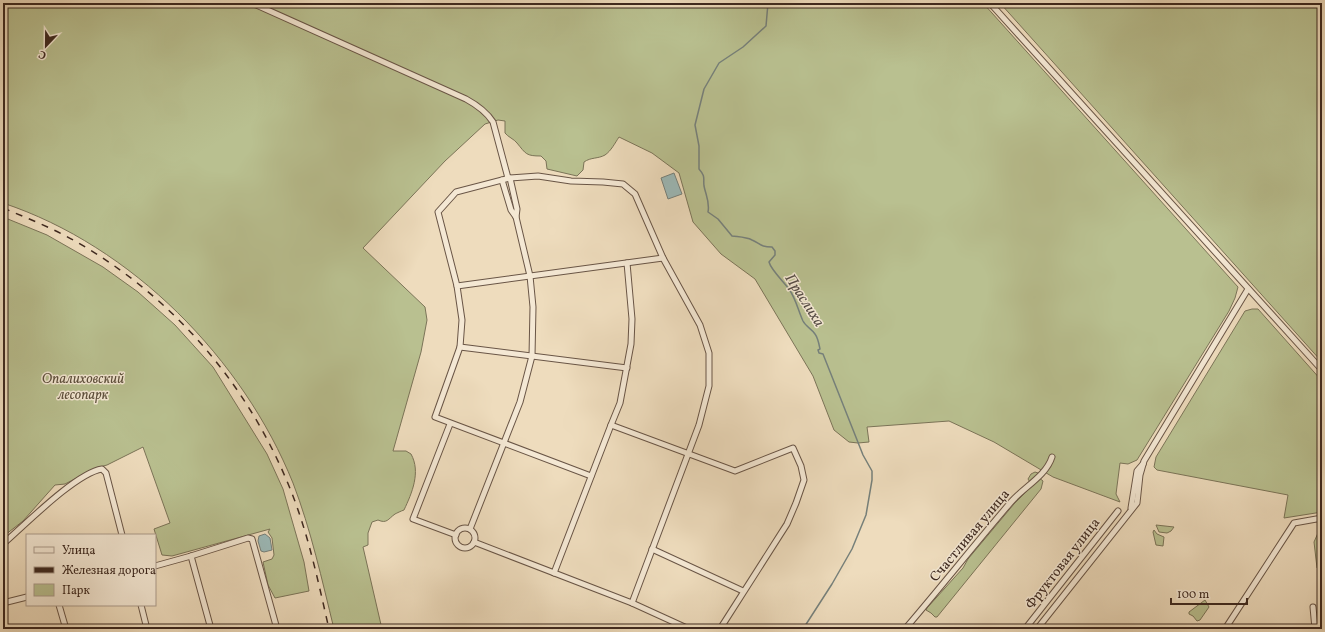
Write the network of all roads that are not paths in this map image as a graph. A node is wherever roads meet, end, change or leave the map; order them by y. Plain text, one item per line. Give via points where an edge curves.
1 (252, 3) edge
2 (990, 3) edge
3 (507, 178) junction
4 (664, 258) junction
5 (627, 263) junction
6 (530, 276) junction
7 (457, 286) junction
8 (1248, 289) junction
9 (460, 347) junction
10 (532, 356) junction
11 (627, 368) junction
12 (1322, 370) edge
13 (450, 424) junction
14 (610, 424) junction
15 (503, 444) junction
16 (688, 454) junction
17 (1052, 457) dead end
18 (591, 476) junction
19 (1118, 511) dead end
20 (1322, 518) edge
21 (470, 529) junction
22 (122, 534) edge
23 (456, 536) junction
24 (474, 542) junction
25 (3, 544) edge
26 (652, 549) junction
27 (191, 556) junction
28 (156, 566) edge
29 (554, 573) junction
30 (743, 591) junction
31 (26, 597) edge
32 (632, 602) junction
33 (3, 603) edge
34 (59, 606) edge
35 (140, 606) edge
36 (1313, 607) dead end
37 (66, 629) edge
38 (147, 629) edge
39 (211, 629) edge
40 (277, 629) edge
41 (689, 629) edge
42 (720, 629) edge
43 (905, 629) edge
44 (1025, 629) edge
45 (1037, 629) edge
46 (1225, 629) edge
47 (1315, 629) edge

1 - 3 street via 479,106 493,122
2 - 8 street
3 - 4 street via 538,176 623,184 636,194
3 - 6 street via 517,209 516,217
3 - 7 street via 456,192 438,212
4 - 5 street
4 - 16 street via 700,325 709,353 709,386 699,426
5 - 6 street
5 - 11 street via 632,319
6 - 7 street
6 - 10 street via 533,308
7 - 9 street via 462,320
8 - 12 street
8 - 45 street via 1137,471 1130,513
9 - 10 street
9 - 13 street via 435,417
10 - 11 street
10 - 15 street via 520,402
11 - 14 street via 620,403
13 - 15 street
13 - 23 street via 413,519
14 - 16 street
14 - 18 street
15 - 18 street
15 - 21 street
16 - 26 street
16 - 30 street via 735,470 793,448 798,460 804,480 796,503 787,524
17 - 43 street, Счастливая улица via 1051,463 1013,500
18 - 29 street
19 - 44 street, Фруктовая улица
20 - 46 street via 1294,523
21 - 23 street via 459,530
21 - 24 street via 474,532
22 - 25 street via 106,473 102,469 68,487
23 - 24 street via 456,541 465,548
24 - 29 street
26 - 30 street
26 - 32 street
27 - 28 street
27 - 39 street
27 - 40 street via 248,538 252,539
29 - 32 street
30 - 42 street
31 - 33 street
32 - 41 street
34 - 37 street
35 - 38 street
36 - 47 street

